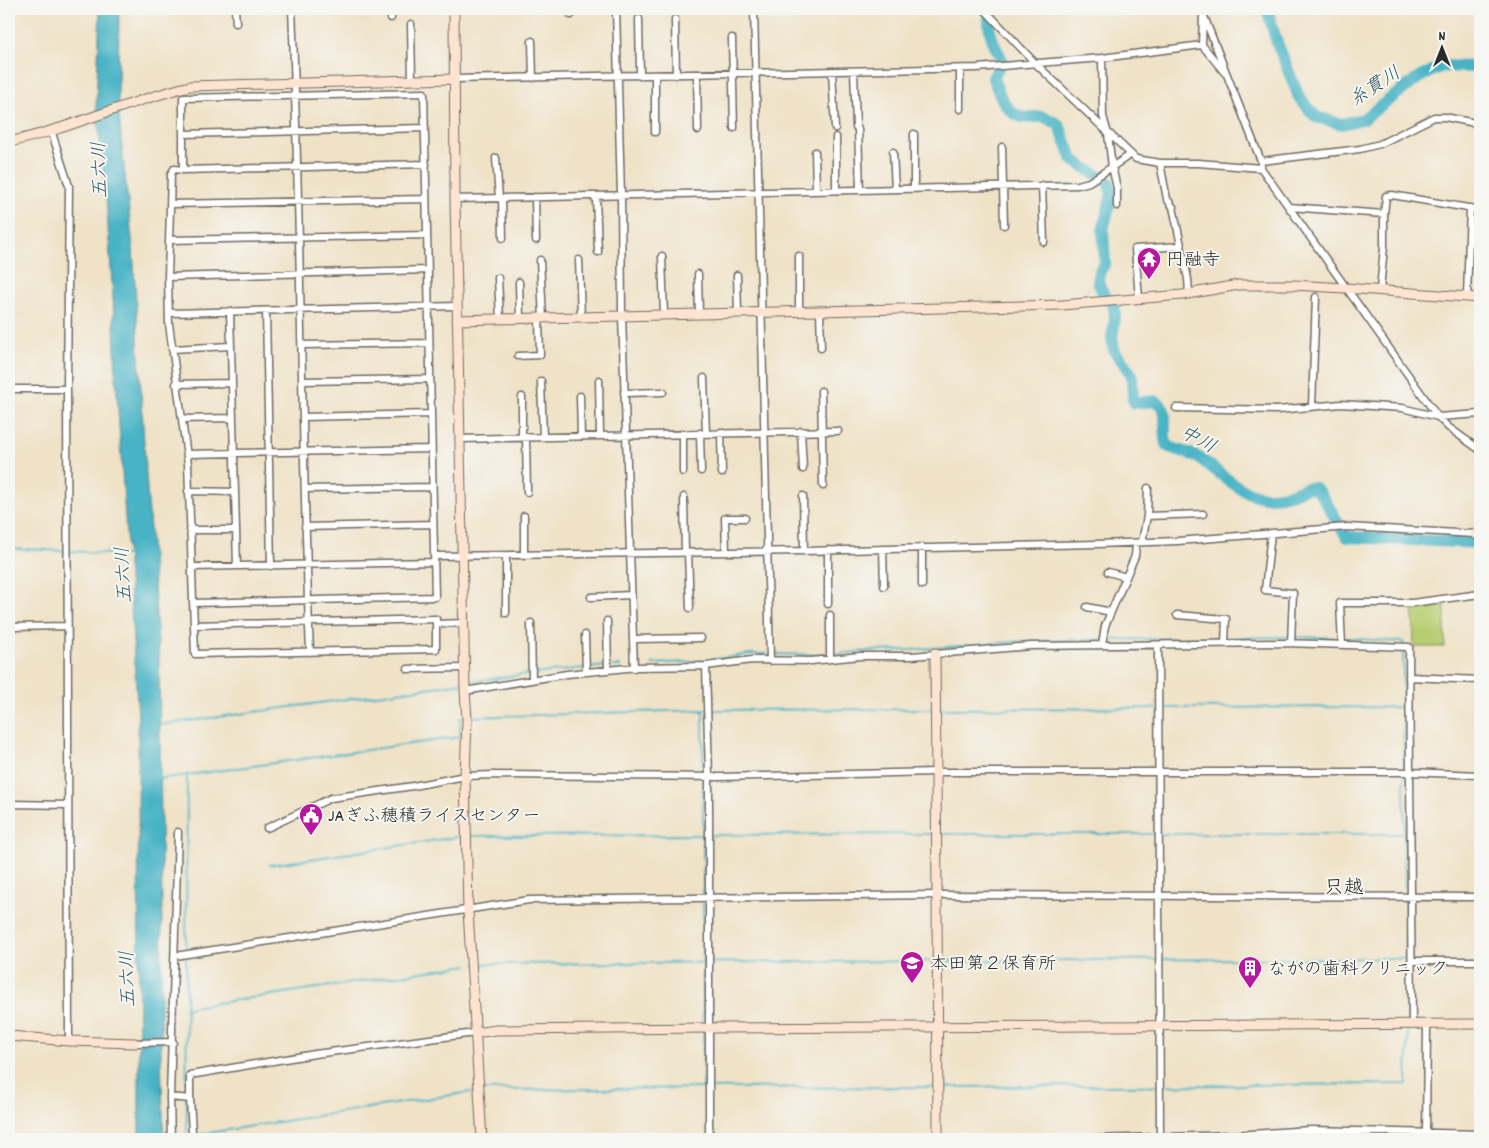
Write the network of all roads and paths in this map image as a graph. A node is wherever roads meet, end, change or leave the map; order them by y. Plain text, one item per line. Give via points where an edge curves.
1 (235, 9) edge
2 (292, 9) edge
3 (390, 9) edge
4 (454, 9) edge
5 (616, 9) edge
6 (754, 9) edge
7 (984, 9) edge
8 (1202, 12) edge
9 (391, 18) dead end
10 (639, 19) dead end
11 (675, 19) dead end
12 (236, 23) dead end
13 (410, 24) dead end
14 (732, 38) dead end
15 (532, 41) dead end
16 (1202, 45) junction
17 (1102, 58) junction
18 (1036, 64) junction
19 (960, 69) junction
20 (832, 71) junction
21 (854, 71) junction
22 (756, 72) junction
23 (733, 73) junction
24 (697, 74) junction
25 (655, 75) junction
26 (676, 75) junction
27 (618, 76) junction
28 (640, 76) junction
29 (1228, 76) junction
30 (533, 78) junction
31 (454, 79) junction
32 (412, 80) junction
33 (295, 83) junction
34 (296, 96) junction
35 (960, 109) dead end
36 (1480, 124) edge
37 (425, 128) junction
38 (734, 128) dead end
39 (834, 128) dead end
40 (55, 129) junction
41 (698, 130) dead end
42 (297, 131) junction
43 (655, 132) dead end
44 (184, 134) junction
45 (914, 134) dead end
46 (1108, 134) junction
47 (836, 137) dead end
48 (9, 142) edge
49 (1002, 147) dead end
50 (815, 152) dead end
51 (893, 152) dead end
52 (1130, 155) junction
53 (496, 158) dead end
54 (1261, 161) junction
55 (1160, 162) junction
56 (426, 164) junction
57 (298, 167) junction
58 (1112, 167) junction
59 (1261, 168) junction
60 (183, 170) junction
61 (1003, 186) junction
62 (1042, 186) junction
63 (914, 188) junction
64 (895, 189) junction
65 (816, 190) junction
66 (836, 190) junction
67 (860, 190) junction
68 (759, 191) junction
69 (621, 195) junction
70 (596, 196) junction
71 (535, 197) junction
72 (500, 198) junction
73 (426, 199) junction
74 (454, 199) junction
75 (299, 202) junction
76 (171, 204) junction
77 (1116, 206) dead end
78 (1289, 207) junction
79 (1470, 208) junction
80 (1480, 210) edge
81 (1384, 214) junction
82 (1004, 225) dead end
83 (427, 235) junction
84 (300, 238) junction
85 (503, 238) dead end
86 (169, 240) junction
87 (536, 240) dead end
88 (1044, 242) dead end
89 (1181, 246) junction
90 (598, 252) dead end
91 (662, 256) dead end
92 (799, 256) dead end
93 (540, 260) dead end
94 (579, 260) dead end
95 (428, 270) junction
96 (301, 273) junction
97 (698, 274) dead end
98 (737, 275) dead end
99 (168, 277) junction
100 (498, 278) dead end
101 (519, 282) dead end
102 (1345, 288) junction
103 (1380, 290) junction
104 (1189, 294) junction
105 (1316, 297) dead end
106 (1467, 297) junction
107 (1139, 298) junction
108 (1480, 298) edge
109 (428, 306) junction
110 (457, 306) junction
111 (302, 309) junction
112 (820, 310) junction
113 (266, 311) junction
114 (799, 311) junction
115 (230, 312) junction
116 (738, 312) junction
117 (762, 312) junction
118 (170, 313) junction
119 (699, 314) junction
120 (664, 315) junction
121 (622, 316) junction
122 (581, 317) junction
123 (520, 318) junction
124 (541, 318) junction
125 (500, 319) junction
126 (457, 320) junction
127 (429, 343) junction
128 (302, 345) junction
129 (230, 346) junction
130 (821, 348) dead end
131 (172, 349) junction
132 (518, 356) dead end
133 (430, 378) junction
134 (704, 378) dead end
135 (599, 380) dead end
136 (303, 381) junction
137 (541, 381) dead end
138 (231, 383) junction
139 (176, 384) junction
140 (9, 389) edge
141 (67, 389) junction
142 (821, 391) dead end
143 (663, 392) dead end
144 (624, 393) junction
145 (580, 396) dead end
146 (522, 398) dead end
147 (1312, 406) junction
148 (1176, 408) dead end
149 (430, 414) junction
150 (1480, 414) edge
151 (304, 417) junction
152 (1438, 417) junction
153 (232, 418) junction
154 (182, 419) junction
155 (764, 431) junction
156 (802, 431) junction
157 (821, 431) junction
158 (838, 431) dead end
159 (720, 432) junction
160 (683, 433) junction
161 (703, 433) junction
162 (625, 435) junction
163 (581, 436) junction
164 (600, 436) junction
165 (524, 437) junction
166 (542, 437) junction
167 (460, 439) junction
168 (432, 449) junction
169 (1480, 450) edge
170 (268, 452) junction
171 (304, 452) junction
172 (234, 453) junction
173 (187, 454) junction
174 (803, 469) dead end
175 (701, 471) dead end
176 (683, 472) dead end
177 (722, 473) dead end
178 (823, 486) dead end
179 (432, 487) junction
180 (1148, 488) dead end
181 (305, 489) junction
182 (188, 491) junction
183 (235, 492) junction
184 (527, 492) dead end
185 (803, 496) dead end
186 (684, 497) dead end
187 (1202, 514) dead end
188 (524, 516) dead end
189 (1148, 516) junction
190 (744, 518) dead end
191 (433, 524) junction
192 (305, 527) junction
193 (190, 530) junction
194 (236, 530) junction
195 (1271, 533) junction
196 (1477, 534) edge
197 (1139, 542) junction
198 (922, 547) junction
199 (883, 549) junction
200 (828, 550) junction
201 (768, 551) junction
202 (804, 551) junction
203 (726, 552) junction
204 (687, 553) junction
205 (630, 554) junction
206 (506, 556) junction
207 (524, 556) junction
208 (462, 557) junction
209 (434, 559) junction
210 (307, 565) junction
211 (237, 566) junction
212 (271, 566) junction
213 (192, 567) junction
214 (1108, 572) dead end
215 (1126, 578) junction
216 (922, 585) dead end
217 (884, 586) dead end
218 (1480, 594) edge
219 (631, 595) junction
220 (590, 597) dead end
221 (308, 600) junction
222 (193, 603) junction
223 (828, 604) dead end
224 (1087, 607) dead end
225 (690, 608) dead end
226 (1111, 612) junction
227 (506, 613) dead end
228 (830, 615) dead end
229 (1176, 615) dead end
230 (607, 621) dead end
231 (309, 622) junction
232 (531, 622) dead end
233 (464, 623) junction
234 (436, 624) junction
235 (194, 625) junction
236 (67, 626) junction
237 (9, 627) edge
238 (585, 635) dead end
239 (701, 638) dead end
240 (632, 640) junction
241 (1103, 641) junction
242 (1226, 643) junction
243 (1291, 643) junction
244 (1342, 644) junction
245 (1158, 645) junction
246 (310, 652) junction
247 (934, 653) junction
248 (830, 659) junction
249 (770, 661) junction
250 (706, 666) junction
251 (464, 668) junction
252 (634, 668) junction
253 (408, 669) dead end
254 (608, 670) junction
255 (586, 672) junction
256 (1409, 676) junction
257 (532, 680) junction
258 (1480, 680) edge
259 (465, 691) junction
260 (936, 772) junction
261 (1159, 772) junction
262 (1409, 772) junction
263 (1480, 775) edge
264 (465, 776) junction
265 (709, 776) junction
266 (9, 804) edge
267 (68, 805) junction
268 (267, 828) dead end
269 (178, 832) dead end
270 (938, 895) junction
271 (1159, 895) junction
272 (1410, 896) junction
273 (1480, 896) edge
274 (708, 898) junction
275 (468, 910) junction
276 (175, 956) junction
277 (1480, 960) edge
278 (1411, 961) junction
279 (1412, 1024) junction
280 (1480, 1024) edge
281 (1427, 1025) junction
282 (1160, 1026) junction
283 (937, 1027) junction
284 (710, 1028) junction
285 (475, 1033) junction
286 (9, 1036) edge
287 (69, 1041) junction
288 (170, 1042) junction
289 (135, 1043) joint
290 (170, 1097) junction
291 (190, 1098) junction
292 (1294, 1131) junction
293 (1352, 1131) junction
294 (1480, 1134) edge
295 (1426, 1136) edge
296 (193, 1137) edge
297 (1235, 1137) edge
298 (1160, 1138) junction
299 (171, 1139) edge
300 (482, 1139) edge
301 (709, 1139) edge
302 (938, 1139) edge
303 (1091, 1139) edge
304 (1294, 1139) edge
305 (1352, 1139) edge

1 - 12 street
2 - 33 street
3 - 9 street
4 - 31 street
5 - 27 street
6 - 22 street
7 - 18 street
8 - 16 street
8 - 29 street
10 - 28 street
11 - 26 street
13 - 32 street
14 - 23 street
15 - 30 street
16 - 17 street
16 - 29 street
17 - 18 street
17 - 46 street via 1104,116
18 - 19 street
18 - 46 street
19 - 21 street
19 - 35 street
20 - 21 street
20 - 22 street
20 - 39 street
21 - 67 street
22 - 23 street
22 - 68 street
23 - 24 street
23 - 38 street
24 - 26 street
24 - 41 street
25 - 26 street
25 - 28 street
25 - 43 street
27 - 28 street
27 - 30 street
27 - 69 street
29 - 54 street
30 - 31 street
31 - 32 street
31 - 74 street
32 - 33 street
33 - 34 street
33 - 40 street via 190,86 155,94
34 - 37 street via 424,93
34 - 42 street
34 - 44 street via 183,98
36 - 54 street via 1434,117 1380,144
37 - 42 street
37 - 56 street
40 - 48 street
40 - 141 street via 69,186
42 - 44 street
42 - 57 street
44 - 60 street
45 - 63 street
46 - 52 street
46 - 58 street
47 - 66 street
49 - 61 street
50 - 65 street
51 - 64 street
52 - 55 street via 1136,159
52 - 58 street
53 - 72 street
54 - 59 street
55 - 59 street
55 - 89 street via 1167,199 1174,207
56 - 57 street
56 - 73 street
57 - 60 street
57 - 75 street
58 - 62 street via 1084,184
58 - 77 street via 1117,188
59 - 78 street
60 - 76 street via 174,169 171,174
61 - 62 street
61 - 63 street
61 - 82 street
62 - 88 street
63 - 64 street
64 - 67 street
65 - 66 street
65 - 68 street
66 - 67 street
68 - 69 street
68 - 117 street
69 - 70 street
69 - 121 street
70 - 71 street
70 - 90 street
71 - 72 street
71 - 87 street
72 - 74 street
72 - 85 street
73 - 75 street
73 - 83 street
74 - 110 street
75 - 76 street
75 - 84 street
76 - 86 street
78 - 81 street
78 - 102 street
79 - 80 street
79 - 81 street via 1392,195 1386,196
79 - 106 street
81 - 103 street
83 - 84 street
83 - 95 street
84 - 86 street
84 - 96 street
86 - 99 street
89 - 104 street
89 - 107 street via 1135,249
91 - 120 street
92 - 114 street
93 - 124 street
94 - 122 street
95 - 96 street
95 - 109 street
96 - 99 street
96 - 111 street
97 - 119 street
98 - 116 street
99 - 118 street
100 - 125 street
101 - 123 street
102 - 103 street
102 - 104 street via 1238,285
102 - 152 street
103 - 106 street
104 - 107 street
105 - 147 street
106 - 108 street
107 - 112 street via 1062,305
109 - 110 street
109 - 111 street
109 - 127 street
110 - 126 street
111 - 113 street
111 - 128 street
112 - 114 street
112 - 130 street
113 - 115 street
113 - 170 street
114 - 117 street
115 - 118 street
115 - 129 street
116 - 117 street
116 - 119 street
117 - 155 street
118 - 131 street
119 - 120 street
120 - 121 street
121 - 122 street
121 - 144 street
122 - 124 street
123 - 124 street
123 - 125 street
124 - 132 street via 540,355
125 - 126 street
126 - 167 street
127 - 128 street
127 - 133 street
128 - 136 street
129 - 131 street
129 - 138 street
131 - 139 street
133 - 136 street
133 - 149 street
134 - 161 street
135 - 164 street
136 - 151 street
137 - 166 street
138 - 139 street
138 - 153 street
139 - 154 street
140 - 141 street
141 - 236 street
142 - 157 street
143 - 144 street
144 - 162 street
145 - 163 street
146 - 165 street
147 - 148 street via 1278,410
147 - 152 street via 1383,406
149 - 151 street
149 - 168 street
150 - 152 street
151 - 171 street
152 - 169 street
153 - 154 street
153 - 172 street
154 - 173 street
155 - 156 street
155 - 159 street
155 - 201 street
156 - 157 street
156 - 174 street
157 - 158 street
157 - 178 street
159 - 161 street
159 - 177 street
160 - 161 street
160 - 162 street
160 - 176 street
161 - 175 street
162 - 164 street
162 - 205 street
163 - 164 street
163 - 166 street
165 - 166 street
165 - 167 street
165 - 184 street
167 - 208 street
168 - 171 street
168 - 179 street
170 - 171 street
170 - 172 street
170 - 212 street
171 - 181 street
172 - 173 street
172 - 183 street
173 - 182 street
179 - 181 street
179 - 191 street
180 - 189 street
181 - 192 street
182 - 183 street
182 - 193 street
183 - 194 street
185 - 202 street
186 - 204 street
187 - 189 street
188 - 207 street
189 - 197 street
190 - 203 street via 724,518
191 - 192 street
191 - 209 street
192 - 210 street
193 - 194 street
193 - 213 street
194 - 211 street
195 - 196 street via 1347,528
195 - 197 street
195 - 243 street via 1265,590 1293,593
197 - 198 street
197 - 215 street
198 - 199 street
198 - 216 street
199 - 200 street
199 - 217 street
200 - 202 street
200 - 223 street
201 - 202 street
201 - 203 street
201 - 249 street
203 - 204 street
204 - 205 street
204 - 225 street
205 - 207 street
205 - 219 street
206 - 207 street
206 - 208 street
206 - 227 street
208 - 209 street
208 - 233 street
209 - 210 street
209 - 221 street via 435,597
210 - 212 street
210 - 221 street
211 - 212 street
211 - 213 street
213 - 222 street
214 - 215 street
215 - 226 street
218 - 244 street via 1412,603 1340,603
219 - 220 street
219 - 240 street
221 - 222 street
221 - 231 street
222 - 235 street
224 - 226 street
226 - 241 street
228 - 248 street
229 - 242 street via 1226,619
230 - 254 street
231 - 234 street via 436,619
231 - 235 street
231 - 246 street
232 - 257 street
233 - 234 street
233 - 251 street
234 - 246 street via 436,649
235 - 246 street via 195,654
236 - 237 street
236 - 267 street
238 - 255 street
239 - 240 street
240 - 252 street
241 - 245 street
241 - 247 street
242 - 243 street
242 - 245 street
243 - 244 street
244 - 256 street via 1409,648
245 - 261 street
247 - 248 street
247 - 260 street
248 - 249 street
249 - 250 street
250 - 252 street
250 - 265 street
251 - 253 street
251 - 259 street
252 - 254 street
254 - 255 street
255 - 257 street
256 - 258 street
256 - 262 street
257 - 259 street
259 - 264 street
260 - 261 street
260 - 265 street
260 - 270 street
261 - 262 street
261 - 271 street
262 - 263 street
262 - 272 street
264 - 265 street
264 - 268 street via 331,798
264 - 275 street
265 - 274 street
266 - 267 street
267 - 287 street
269 - 276 street
270 - 271 street
270 - 274 street
270 - 283 street
271 - 272 street
271 - 282 street
272 - 273 street
272 - 278 street
274 - 275 street via 529,900
274 - 284 street
275 - 276 street
275 - 285 street
276 - 288 street
277 - 278 street
278 - 279 street
279 - 281 street
279 - 282 street
280 - 281 street
281 - 295 street
282 - 283 street
282 - 298 street
283 - 284 street
283 - 302 street
284 - 285 street via 496,1030
284 - 301 street
285 - 291 street via 315,1054 190,1075
285 - 300 street
286 - 287 street
287 - 289 street
288 - 289 street
288 - 290 street
290 - 291 street
290 - 299 street
291 - 296 street
292 - 293 street
292 - 297 street
292 - 304 street
293 - 295 street
293 - 305 street
294 - 295 street
297 - 298 street
298 - 303 street

